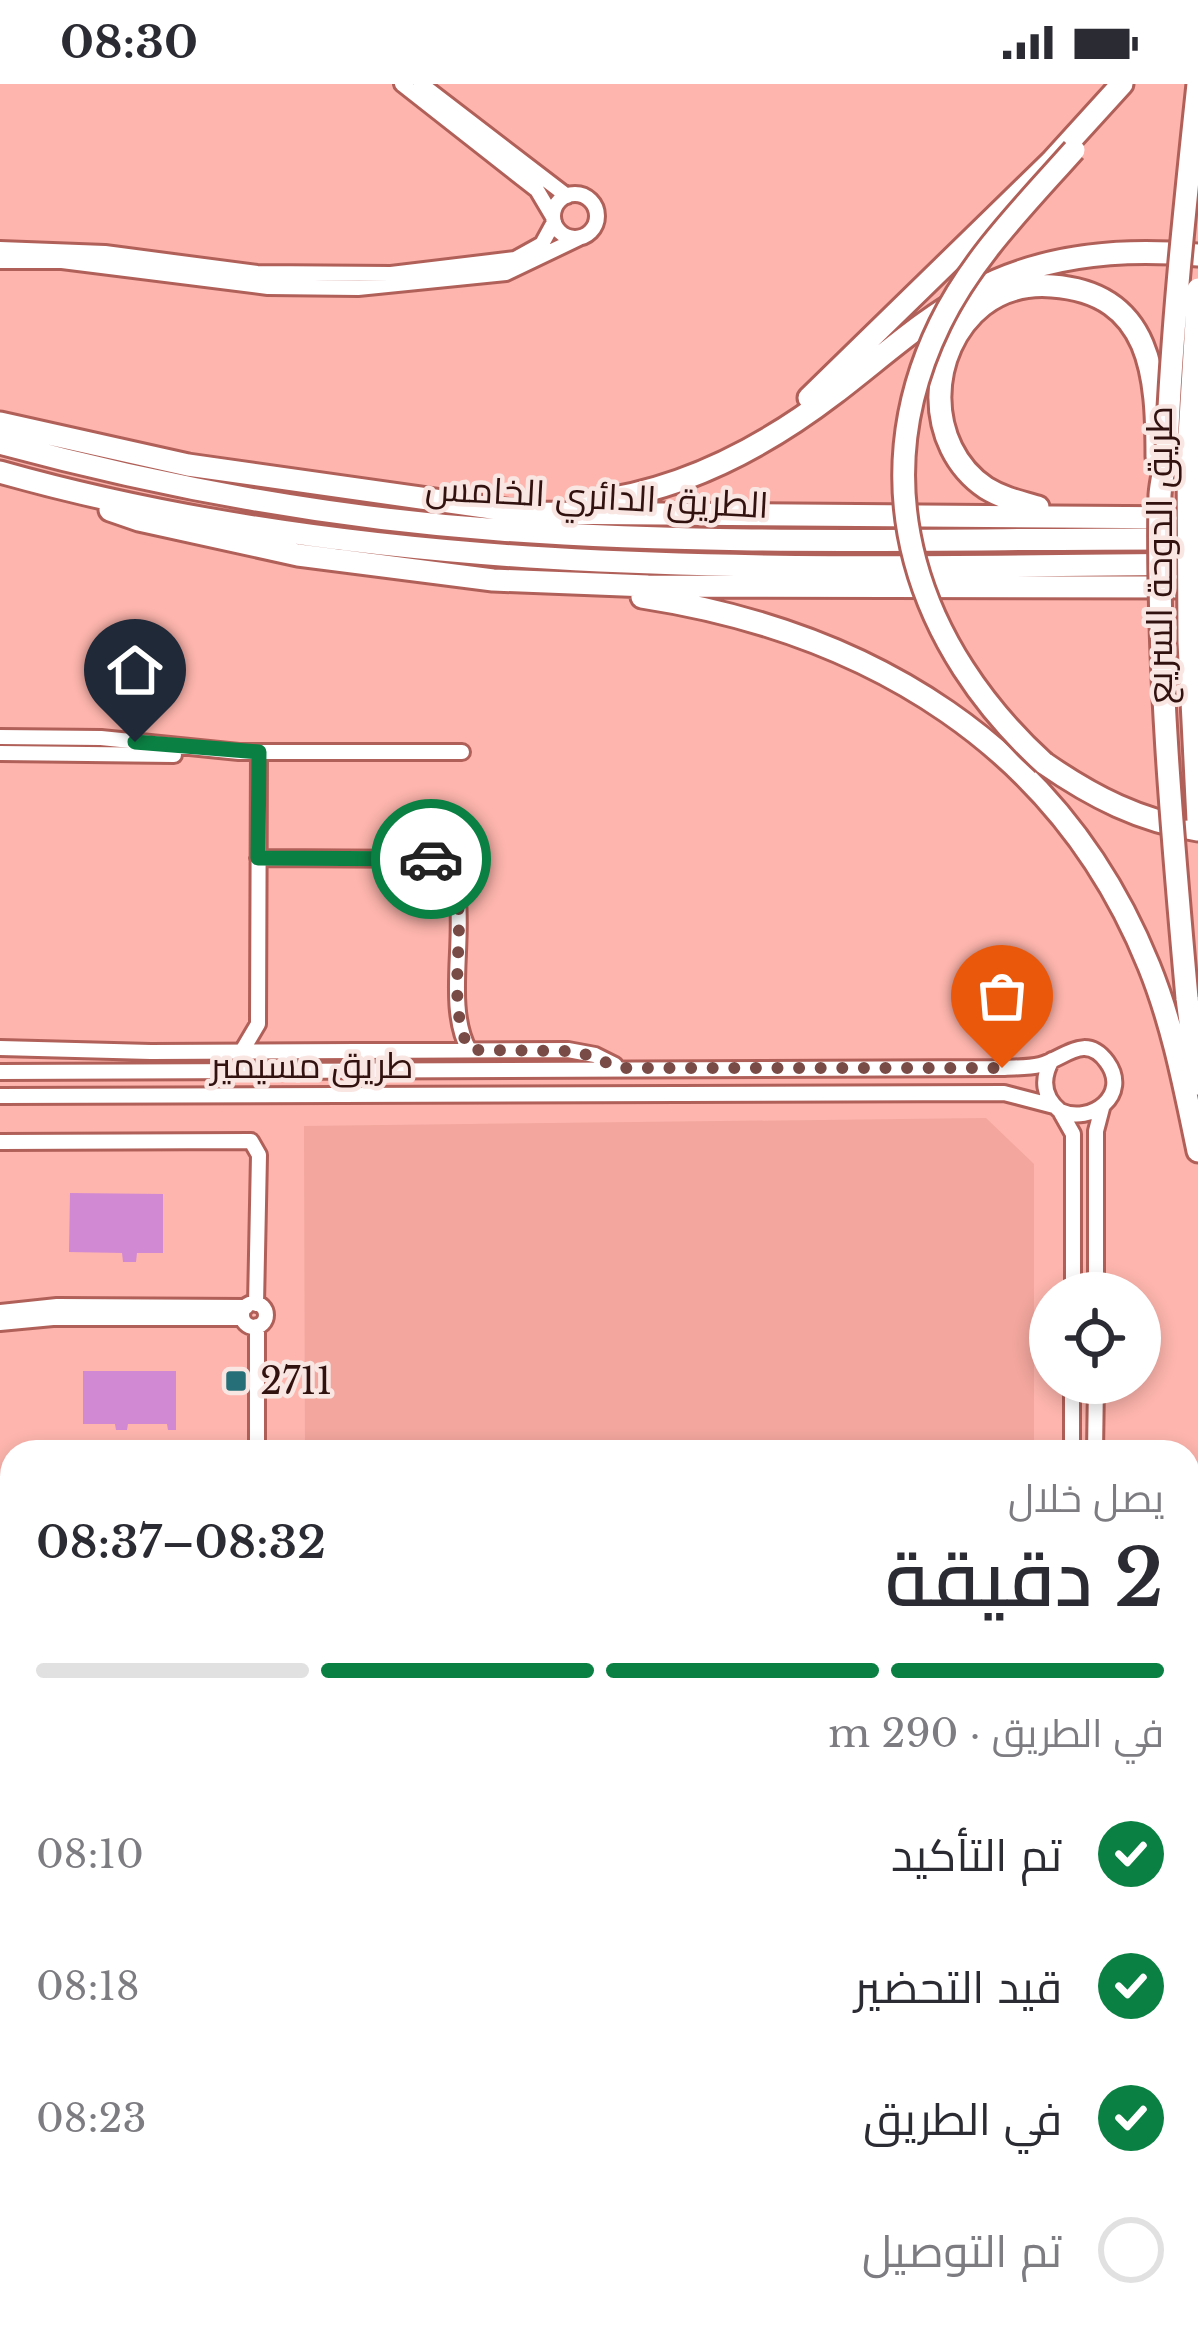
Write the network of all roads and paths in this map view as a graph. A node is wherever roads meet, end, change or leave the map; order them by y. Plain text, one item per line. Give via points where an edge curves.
1 (402, 84) edge
2 (421, 84) edge
3 (1126, 84) edge
4 (1198, 84) edge
5 (566, 196) junction
6 (554, 220) junction
7 (579, 238) junction
8 (0, 250) edge
9 (1198, 255) edge
10 (0, 261) edge
11 (1198, 290) edge
12 (0, 423) edge
13 (0, 443) edge
14 (716, 466) junction
15 (0, 472) edge
16 (54, 488) junction
17 (1160, 488) junction
18 (451, 502) junction
19 (1144, 518) junction
20 (1198, 518) edge
21 (1198, 539) edge
22 (1198, 564) edge
23 (547, 583) junction
24 (1198, 587) edge
25 (0, 737) edge
26 (239, 752) junction
27 (259, 752) junction
28 (462, 752) dead end
29 (0, 753) edge
30 (1198, 820) edge
31 (1198, 830) edge
32 (258, 858) junction
33 (258, 1024) junction
34 (458, 1027) junction
35 (0, 1048) edge
36 (444, 1050) junction
37 (470, 1050) junction
38 (242, 1051) junction
39 (278, 1051) junction
40 (321, 1051) junction
41 (151, 1052) junction
42 (1052, 1060) junction
43 (620, 1068) junction
44 (194, 1070) junction
45 (286, 1070) junction
46 (0, 1072) edge
47 (1198, 1084) edge
48 (0, 1096) edge
49 (1102, 1108) junction
50 (1057, 1109) junction
51 (0, 1142) edge
52 (1198, 1151) edge
53 (1072, 1272) edge
54 (1096, 1272) edge
55 (248, 1309) junction
56 (0, 1318) edge
57 (1072, 1404) edge
58 (1096, 1404) edge
59 (256, 1440) edge
60 (1072, 1440) edge
61 (1096, 1440) edge

1 - 6 street via 538,190
2 - 5 street
3 - 14 highway via 800,405
3 - 31 highway, bridge via 955,297 925,362 906,451 907,512 929,608 972,686 1013,735 1096,797
4 - 17 highway, bridge
5 - 6 street
5 - 7 street via 587,197 597,212 594,228
6 - 7 street via 564,235
6 - 8 street via 542,244 515,259 369,275
7 - 10 street via 506,273 358,288
9 - 14 highway via 1088,255 989,285 778,434
11 - 30 highway, طريق الدوحة السريع, bridge via 1188,452
12 - 18 highway via 188,465
13 - 21 highway, الطريق الدائري الخامس via 290,506 496,530 649,538
14 - 18 highway via 608,500
15 - 16 highway, الطريق الدائري الخامس
16 - 22 highway, الطريق الدائري الخامس via 302,534 495,556 647,565
16 - 23 highway via 139,520 298,555
17 - 19 highway, bridge via 1154,374 1118,310 1041,285 986,303 956,338 938,395 946,436 971,475 1006,498 1046,509
17 - 47 highway, bridge via 1171,820
18 - 19 highway via 526,513
19 - 20 highway
23 - 24 highway
23 - 52 highway via 670,601 834,647 954,716 1024,776 1076,836 1148,962
25 - 26 street
26 - 27 street
26 - 29 street
27 - 28 street
27 - 32 street
32 - 33 street
32 - 34 street via 442,859 456,882
33 - 38 street
33 - 39 street
34 - 36 street
34 - 37 street
35 - 41 street
36 - 37 street
36 - 40 street
37 - 43 street via 577,1051
38 - 39 street
38 - 41 street
39 - 40 street
40 - 45 street
41 - 44 street
42 - 43 street, طريق مسيمير via 1002,1068
42 - 49 street via 1072,1048 1104,1058 1114,1078
42 - 50 street via 1045,1088
43 - 45 street, طريق مسيمير
44 - 45 street, طريق مسيمير
44 - 46 street, طريق مسيمير
48 - 50 street, طريق مسيمير via 1004,1094
49 - 50 street via 1082,1117
49 - 54 street
50 - 53 street via 1073,1134
51 - 55 street via 251,1141 260,1155
55 - 56 street via 57,1306
55 - 59 street via 266,1315 257,1326
57 - 60 street
58 - 61 street

